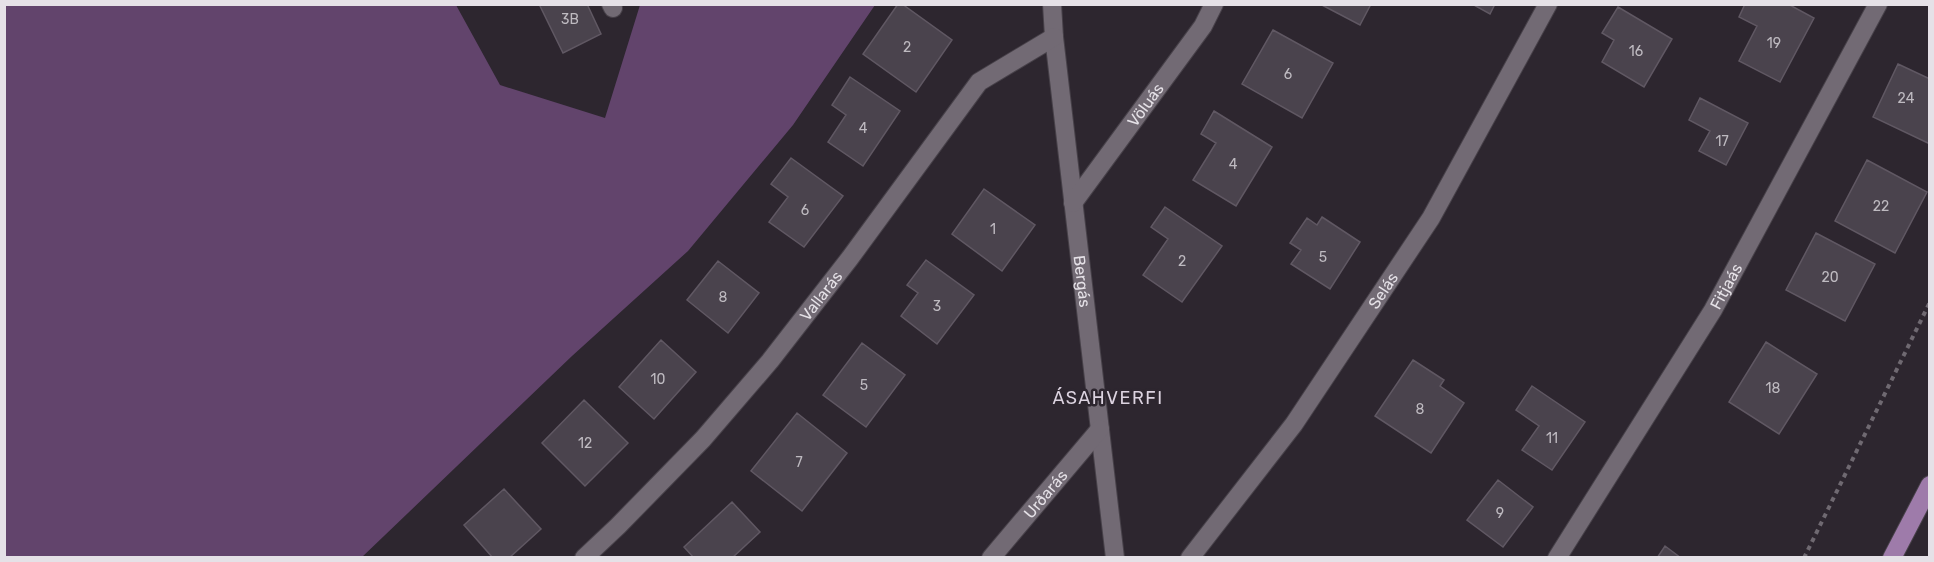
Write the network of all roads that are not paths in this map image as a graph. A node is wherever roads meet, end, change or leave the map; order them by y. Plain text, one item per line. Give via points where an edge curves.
1 (1052, 4) edge
2 (1214, 4) edge
3 (1548, 4) edge
4 (1878, 4) edge
5 (1054, 37) junction
6 (1073, 203) junction
7 (1100, 429) junction
8 (1929, 485) edge
9 (584, 558) edge
10 (991, 558) edge
11 (1115, 558) edge
12 (1190, 558) edge
13 (1557, 558) edge
14 (1892, 558) edge

1 - 5 street, Bergás
2 - 6 street, Völuás via 1203,26
3 - 12 street, Selás via 1431,218 1294,424
4 - 13 street, Fitjaás via 1713,310
5 - 6 street, Bergás
5 - 9 street, Vallarás via 979,82 770,361 704,440
6 - 7 street, Bergás
7 - 10 street, Urðarás
7 - 11 street, Bergás
8 - 14 main road

